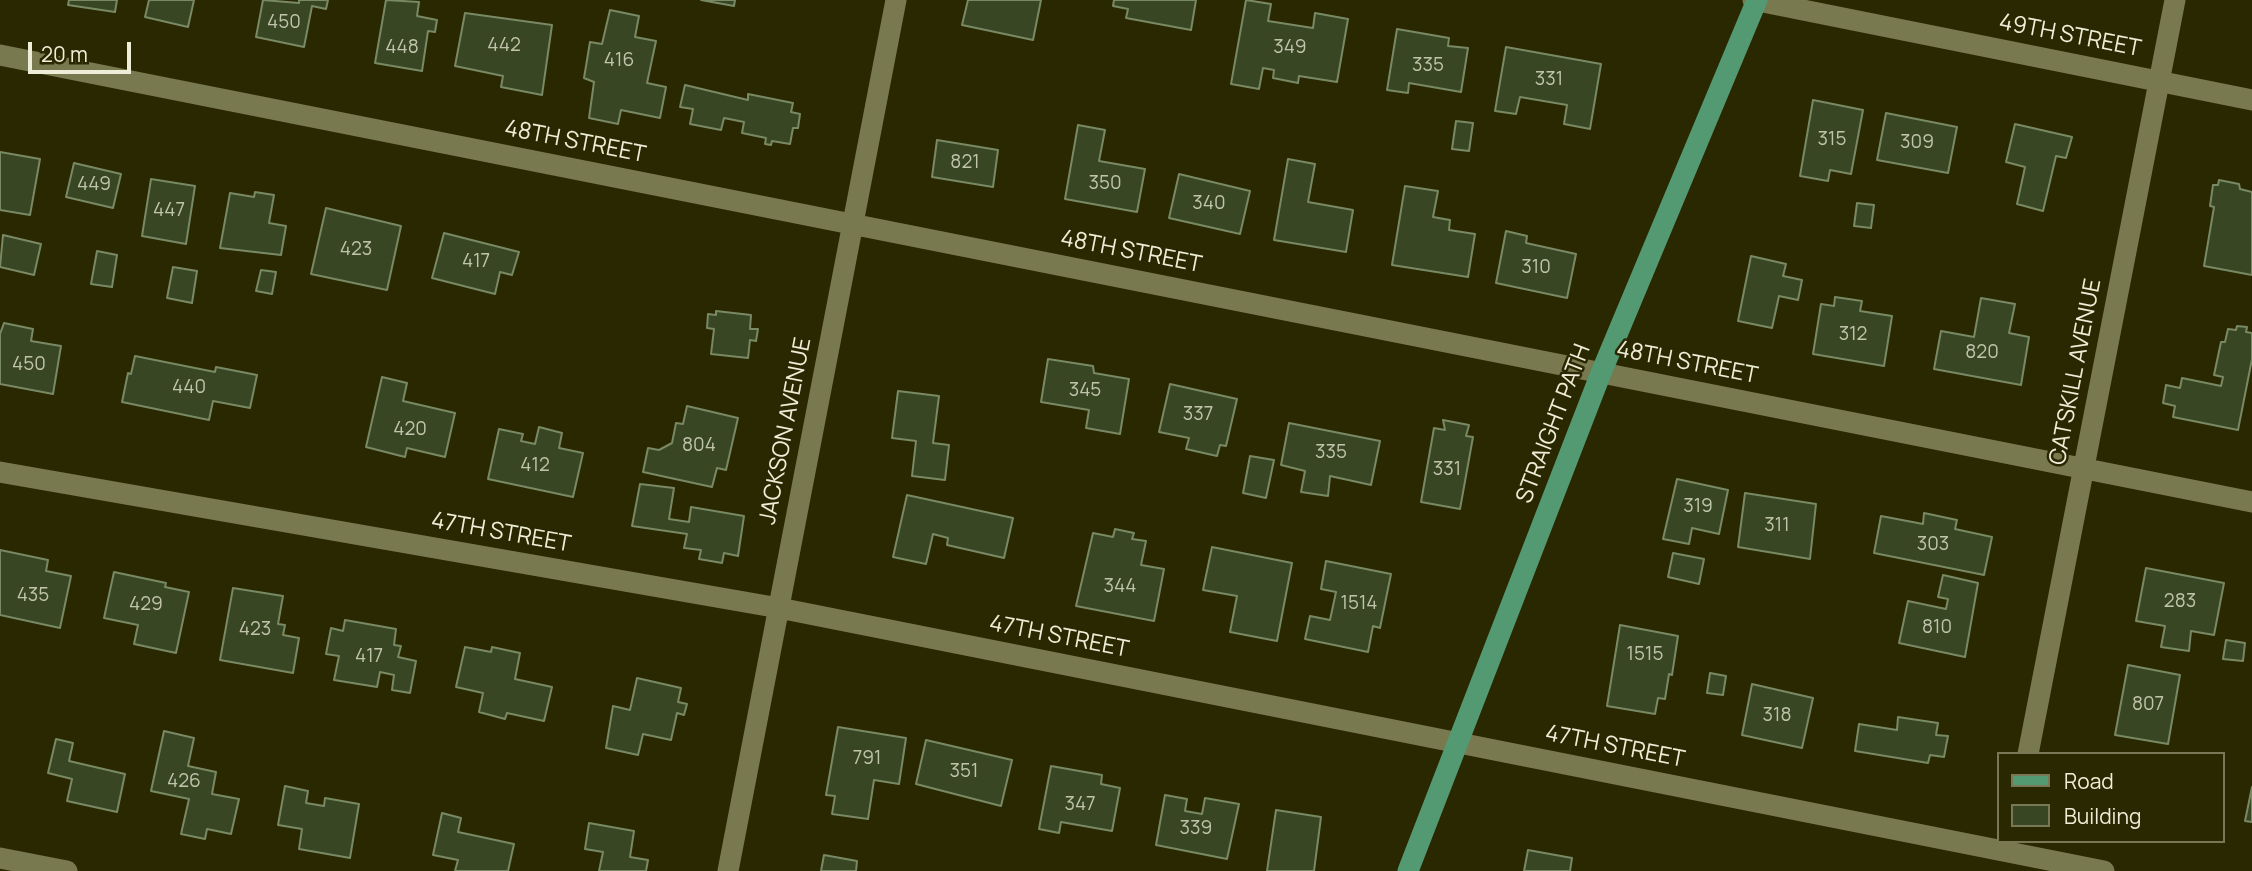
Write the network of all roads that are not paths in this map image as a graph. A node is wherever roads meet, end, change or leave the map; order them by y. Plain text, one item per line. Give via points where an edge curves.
1 (896, 0) edge
2 (1755, 0) edge
3 (2175, 0) edge
4 (0, 55) edge
5 (2159, 81) junction
6 (2252, 100) edge
7 (853, 224) junction
8 (1601, 373) junction
9 (2083, 468) junction
10 (0, 472) edge
11 (2252, 502) edge
12 (779, 608) junction
13 (1460, 743) junction
14 (2028, 752) edge
15 (2008, 855) edge
16 (0, 858) edge
17 (67, 871) edge
18 (728, 871) edge
19 (1408, 871) edge
20 (2104, 871) edge

1 - 7 street, JACKSON AVENUE
2 - 5 street, 49TH STREET
2 - 8 main road, STRAIGHT PATH
3 - 5 street, CATSKILL AVENUE
4 - 7 street, 48TH STREET
5 - 6 street, 49TH STREET
5 - 9 street, CATSKILL AVENUE
7 - 8 street, 48TH STREET
7 - 12 street, JACKSON AVENUE
8 - 9 street, 48TH STREET
8 - 13 main road, STRAIGHT PATH
9 - 11 street, 48TH STREET
9 - 14 street, CATSKILL AVENUE
10 - 12 street, 47TH STREET
12 - 13 street, 47TH STREET
12 - 18 street, JACKSON AVENUE
13 - 15 street, 47TH STREET
13 - 19 main road, STRAIGHT PATH
15 - 20 street, 47TH STREET
16 - 17 street

